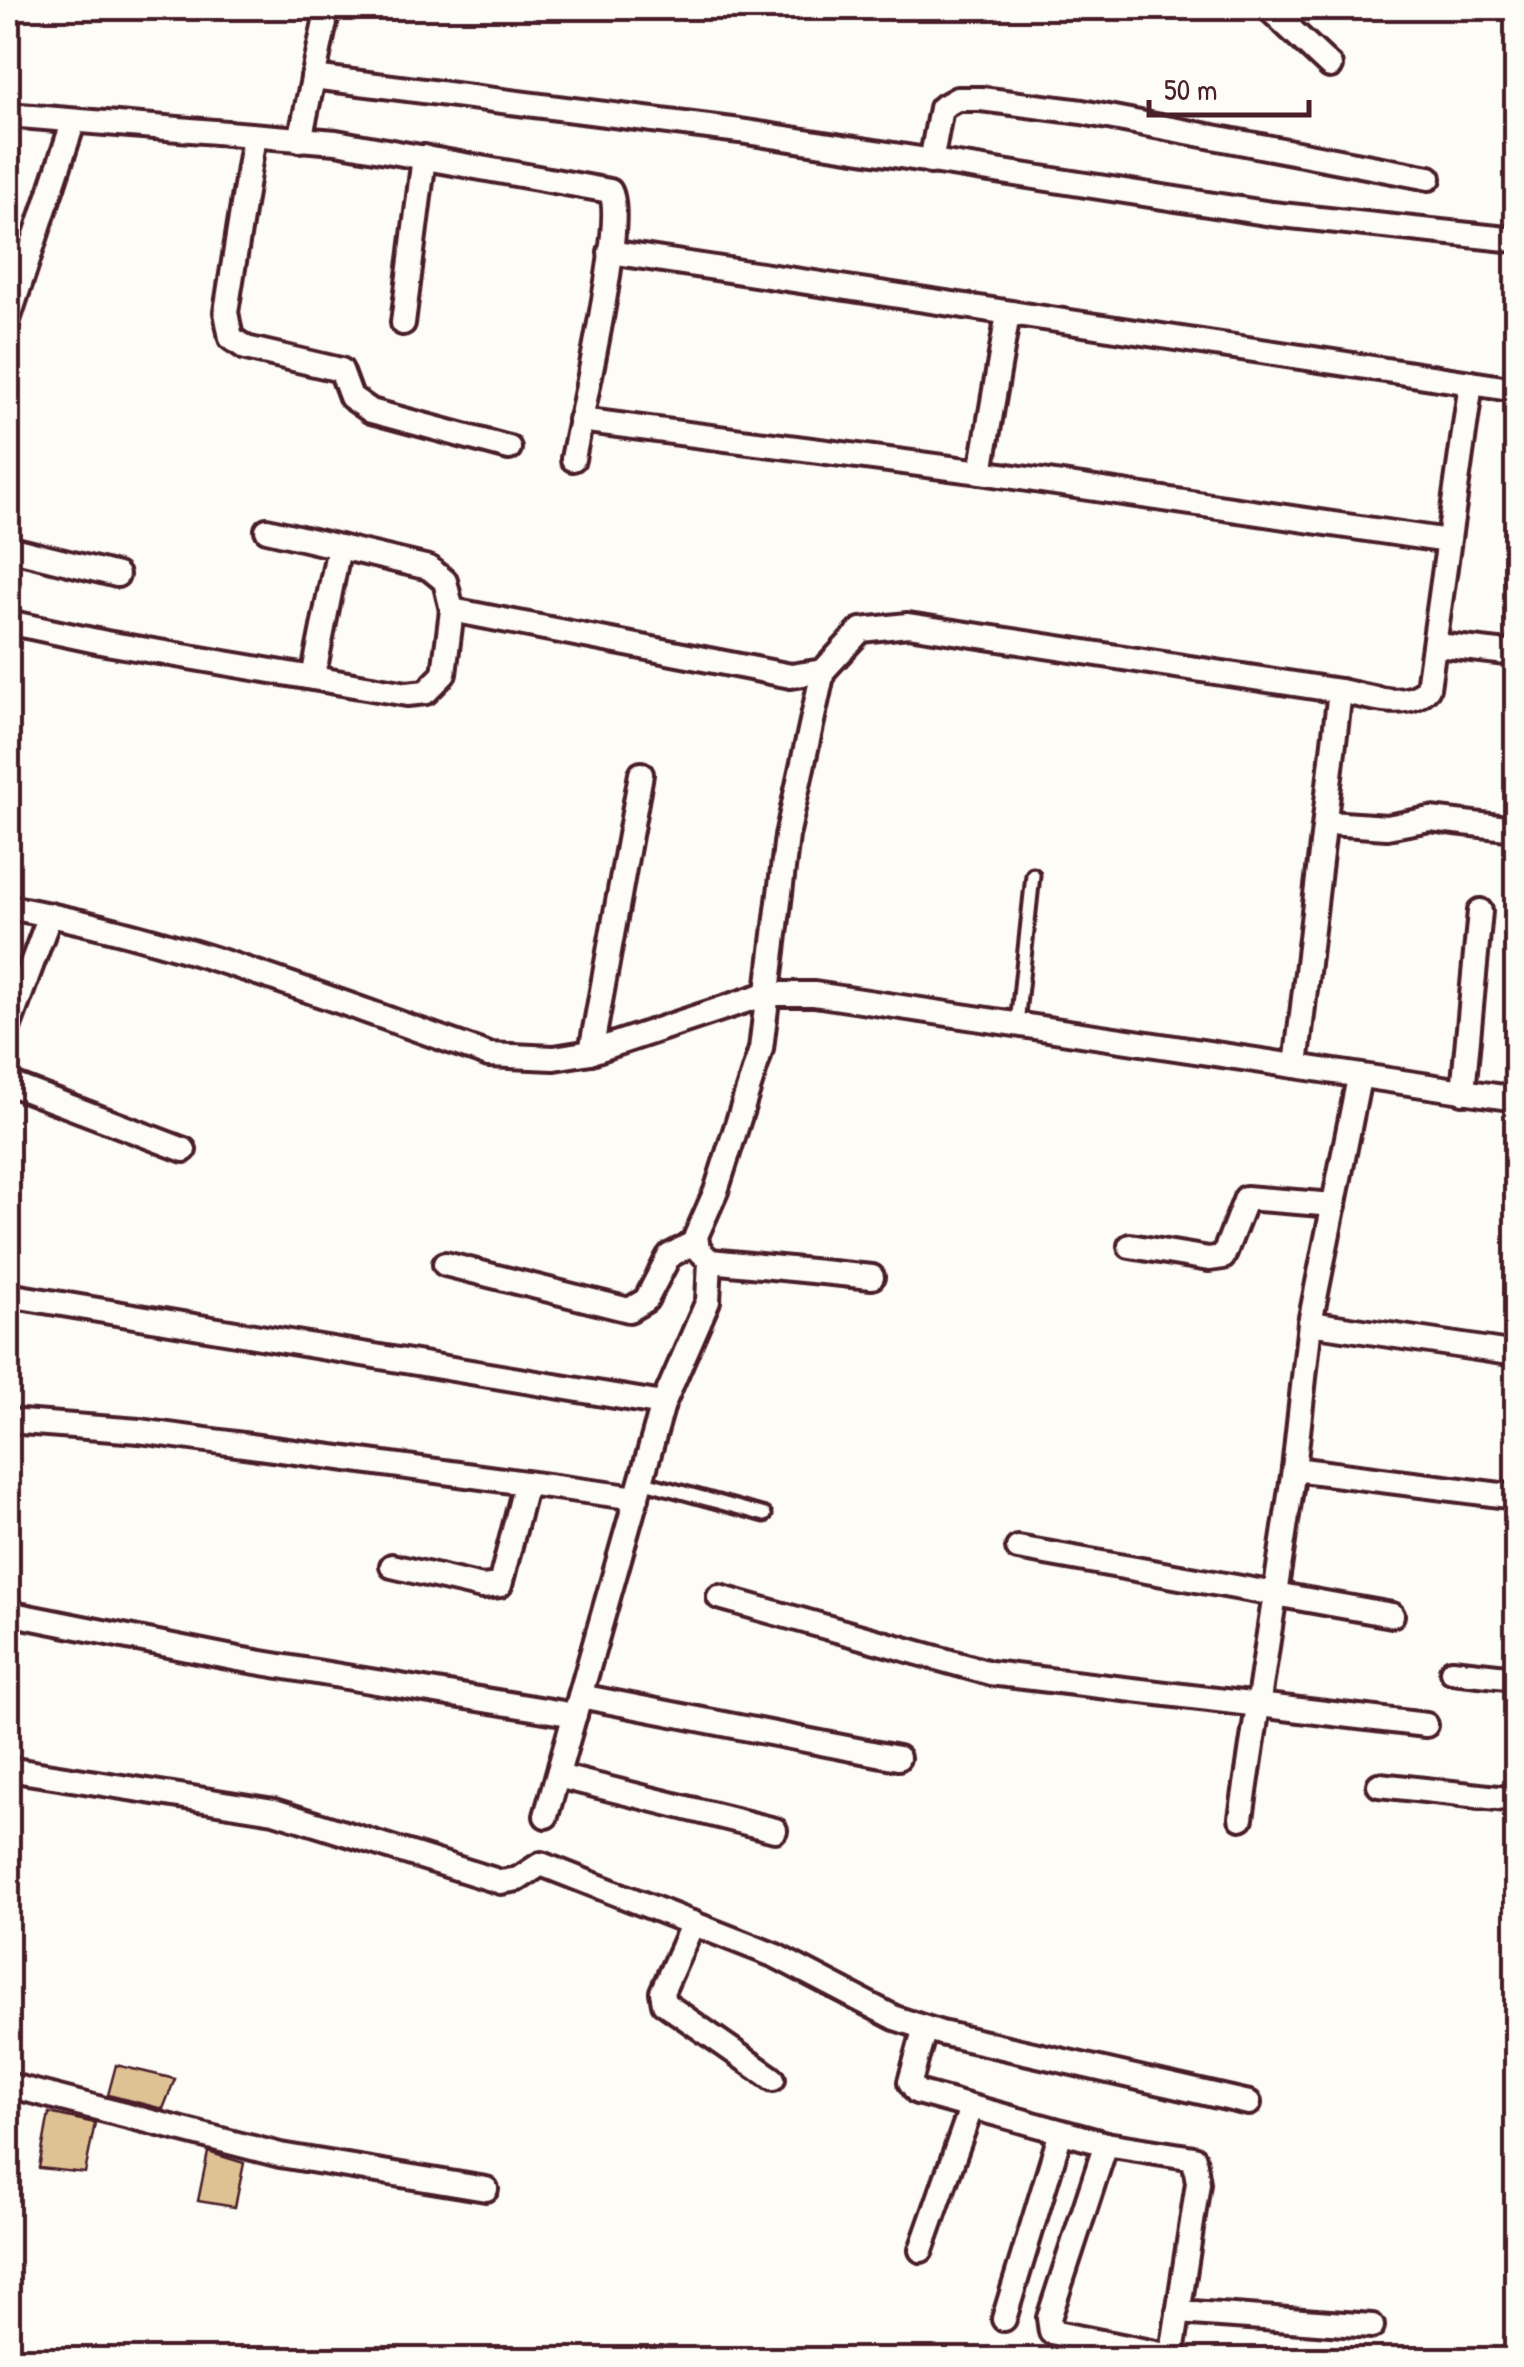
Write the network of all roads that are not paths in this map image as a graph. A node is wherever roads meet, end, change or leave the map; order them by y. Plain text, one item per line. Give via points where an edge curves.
1 (328, 8) edge
2 (1268, 8) edge
3 (1330, 66) dead end
4 (313, 77) junction
5 (8, 116) edge
6 (74, 123) junction
7 (254, 136) junction
8 (300, 140) junction
9 (424, 157) junction
10 (931, 162) junction
11 (1429, 178) dead end
12 (1516, 240) edge
13 (610, 252) junction
14 (1008, 314) junction
15 (8, 320) edge
16 (402, 322) dead end
17 (1471, 383) junction
18 (1516, 390) edge
19 (580, 420) junction
20 (510, 448) dead end
21 (573, 458) dead end
22 (982, 472) junction
23 (267, 530) dead end
24 (1448, 541) junction
25 (339, 546) junction
26 (8, 548) edge
27 (117, 574) dead end
28 (452, 610) junction
29 (8, 622) edge
30 (1437, 645) junction
31 (1516, 654) edge
32 (823, 671) junction
33 (313, 678) junction
34 (1340, 691) junction
35 (642, 774) dead end
36 (1328, 823) junction
37 (1516, 829) edge
38 (1033, 875) dead end
39 (8, 907) edge
40 (1480, 911) dead end
41 (50, 914) junction
42 (766, 994) junction
43 (1017, 1024) junction
44 (8, 1028) edge
45 (591, 1052) junction
46 (1296, 1066) junction
47 (1358, 1078) junction
48 (8, 1082) edge
49 (1463, 1092) junction
50 (1516, 1099) edge
51 (184, 1150) dead end
52 (1334, 1205) junction
53 (696, 1242) junction
54 (1130, 1246) dead end
55 (710, 1262) junction
56 (445, 1264) dead end
57 (872, 1276) dead end
58 (8, 1295) edge
59 (1310, 1323) junction
60 (1516, 1354) edge
61 (663, 1404) junction
62 (8, 1421) edge
63 (1294, 1469) junction
64 (526, 1483) junction
65 (639, 1489) junction
66 (1516, 1497) edge
67 (765, 1516) dead end
68 (1018, 1548) dead end
69 (392, 1566) dead end
70 (1276, 1595) junction
71 (718, 1596) dead end
72 (8, 1612) edge
73 (1392, 1616) dead end
74 (1452, 1671) dead end
75 (1516, 1678) edge
76 (1256, 1704) junction
77 (578, 1705) junction
78 (1426, 1725) dead end
79 (898, 1758) dead end
80 (8, 1769) edge
81 (558, 1776) junction
82 (1379, 1785) dead end
83 (1516, 1800) edge
84 (546, 1816) dead end
85 (1241, 1818) dead end
86 (774, 1830) dead end
87 (693, 1923) junction
88 (925, 2028) junction
89 (773, 2079) dead end
90 (8, 2085) edge
91 (1249, 2103) dead end
92 (970, 2108) junction
93 (1060, 2132) junction
94 (1106, 2144) junction
95 (486, 2189) dead end
96 (921, 2250) dead end
97 (1178, 2312) junction
98 (1004, 2318) dead end
99 (1372, 2326) dead end
100 (1171, 2358) edge

1 - 4 street
2 - 3 street
4 - 8 street
4 - 10 street
5 - 6 street
6 - 7 street
6 - 15 street
7 - 8 street
7 - 20 street via 226,312 231,338 246,348 341,370 351,397 370,411
8 - 9 street
9 - 13 street via 610,191 616,206
9 - 16 street
10 - 11 street via 941,108 981,98
10 - 12 street via 1272,214
13 - 14 street
13 - 19 street
14 - 17 street
14 - 22 street
17 - 18 street
17 - 24 street
19 - 21 street
19 - 22 street
22 - 24 street
23 - 25 street
24 - 30 street
25 - 28 street via 440,572
25 - 33 street
26 - 27 street
28 - 32 street via 792,676
28 - 33 street via 444,674 426,692
29 - 33 street
30 - 31 street
30 - 34 street via 1421,697 1404,702
32 - 34 street via 862,630 908,624
32 - 42 street via 787,836
34 - 36 street
35 - 45 street
36 - 37 street via 1387,827 1430,819
36 - 46 street
38 - 43 lane
39 - 41 street
40 - 49 street
41 - 44 street
41 - 45 street via 208,954 489,1055
42 - 43 street via 814,994
42 - 45 street
42 - 53 street via 754,1077
43 - 46 street
46 - 47 street
47 - 49 street
47 - 52 street
48 - 51 street
49 - 50 street
52 - 54 street via 1246,1198 1223,1257
52 - 59 street
53 - 55 street
53 - 56 street via 669,1256 646,1300 629,1310
55 - 57 street
55 - 61 street via 708,1301
58 - 61 street
59 - 60 street
59 - 63 street
61 - 65 street
62 - 64 street via 139,1430
63 - 66 street
63 - 70 street
64 - 65 street
64 - 69 street via 500,1586
65 - 67 lane
65 - 77 street
68 - 70 street
70 - 73 street
70 - 76 street
71 - 76 street via 974,1670
72 - 77 street via 238,1659
74 - 75 street
76 - 78 street
76 - 85 street
77 - 79 street
77 - 81 street
80 - 87 street via 274,1812 501,1882 518,1880 540,1864
81 - 84 street
81 - 86 street
82 - 83 street
87 - 88 street
87 - 89 street via 662,1992 664,2002
88 - 91 street
88 - 92 street via 912,2088
90 - 95 street via 280,2155
92 - 93 street
92 - 96 street
93 - 94 street
93 - 98 street
94 - 97 street via 1186,2154 1198,2167
94 - 100 street via 1049,2318 1051,2332
97 - 99 street
97 - 100 street

